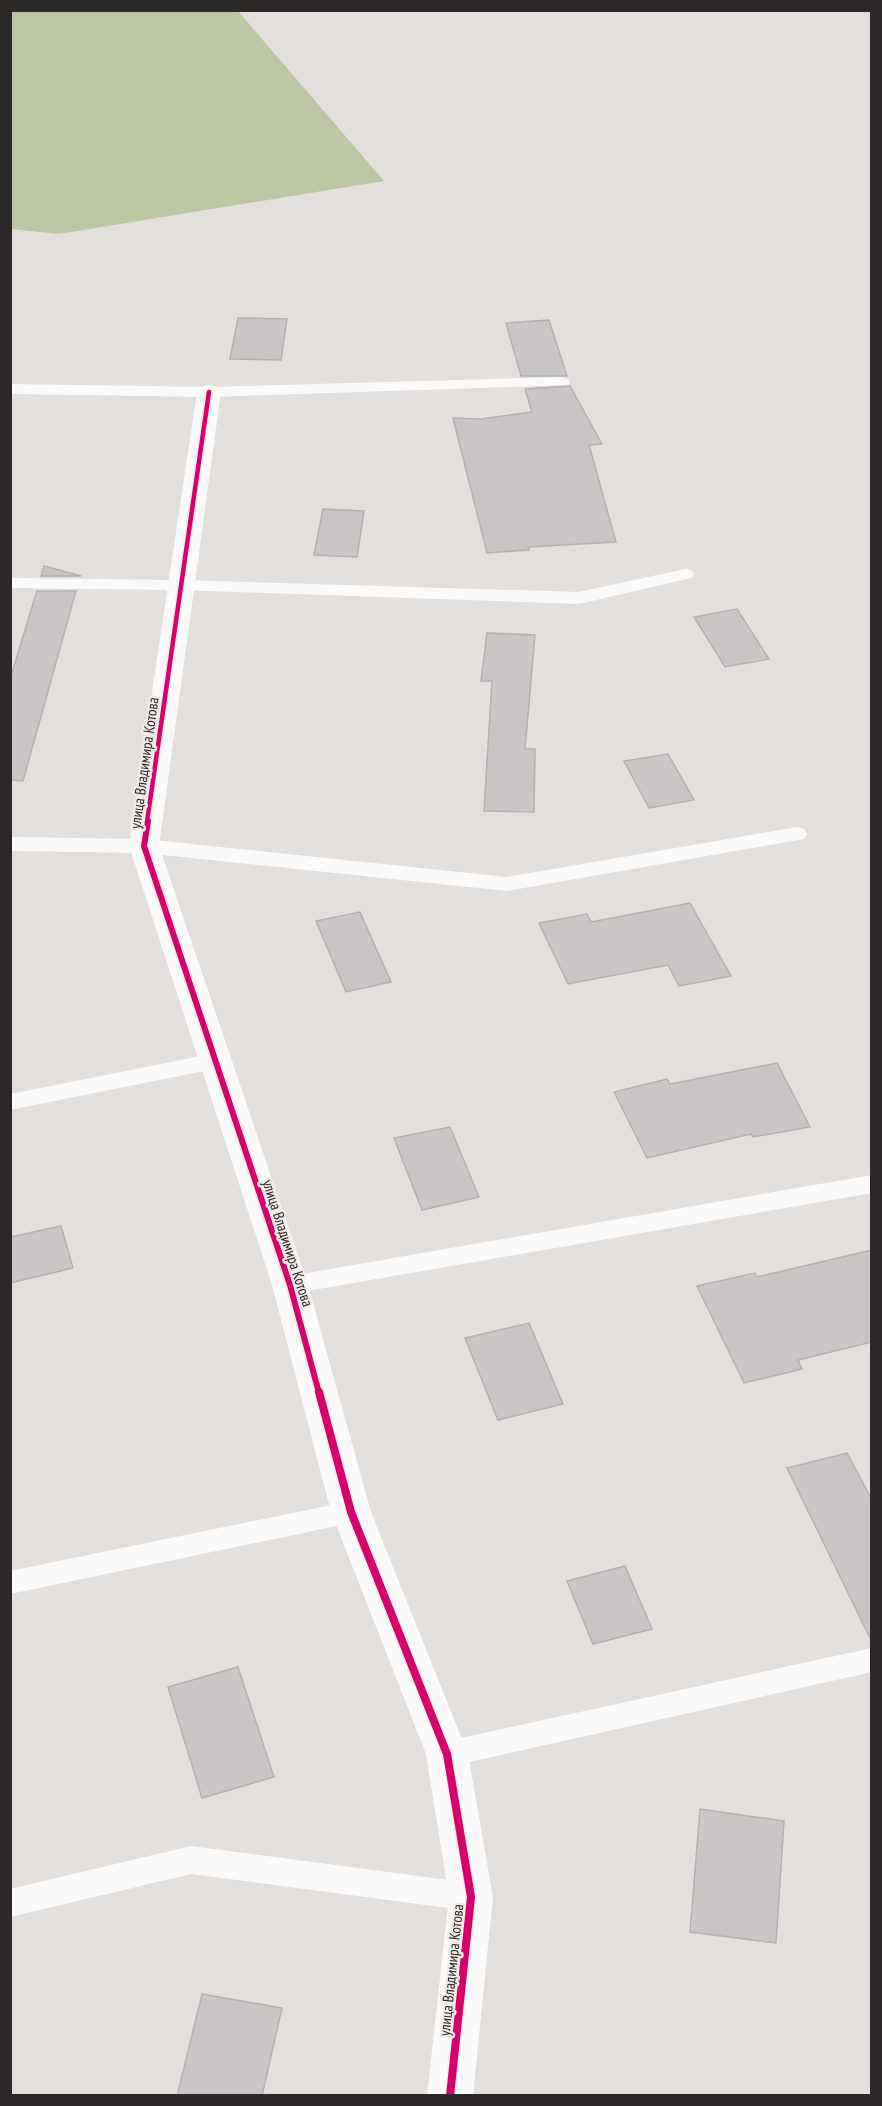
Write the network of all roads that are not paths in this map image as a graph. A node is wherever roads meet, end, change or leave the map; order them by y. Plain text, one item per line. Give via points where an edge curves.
1 (562, 382) dead end
2 (10, 389) edge
3 (209, 392) junction
4 (685, 574) dead end
5 (10, 583) edge
6 (181, 585) junction
7 (797, 834) dead end
8 (10, 844) edge
9 (144, 846) junction
10 (216, 1060) junction
11 (10, 1102) edge
12 (872, 1184) edge
13 (290, 1285) junction
14 (351, 1512) junction
15 (10, 1583) edge
16 (872, 1660) edge
17 (447, 1754) junction
18 (471, 1898) junction
19 (10, 1903) edge
20 (450, 2096) edge

1 - 3 lane
2 - 3 lane
3 - 6 street, улица Владимира Котова
4 - 6 lane via 579,598
5 - 6 lane
6 - 9 street, улица Владимира Котова
7 - 9 lane via 507,884
8 - 9 lane
9 - 10 street, улица Владимира Котова
10 - 11 lane
10 - 13 street, улица Владимира Котова
12 - 13 lane
13 - 14 street, улица Владимира Котова
14 - 15 lane
14 - 17 street, улица Владимира Котова
16 - 17 lane
17 - 18 street, улица Владимира Котова
18 - 19 lane via 191,1860
18 - 20 street, улица Владимира Котова

